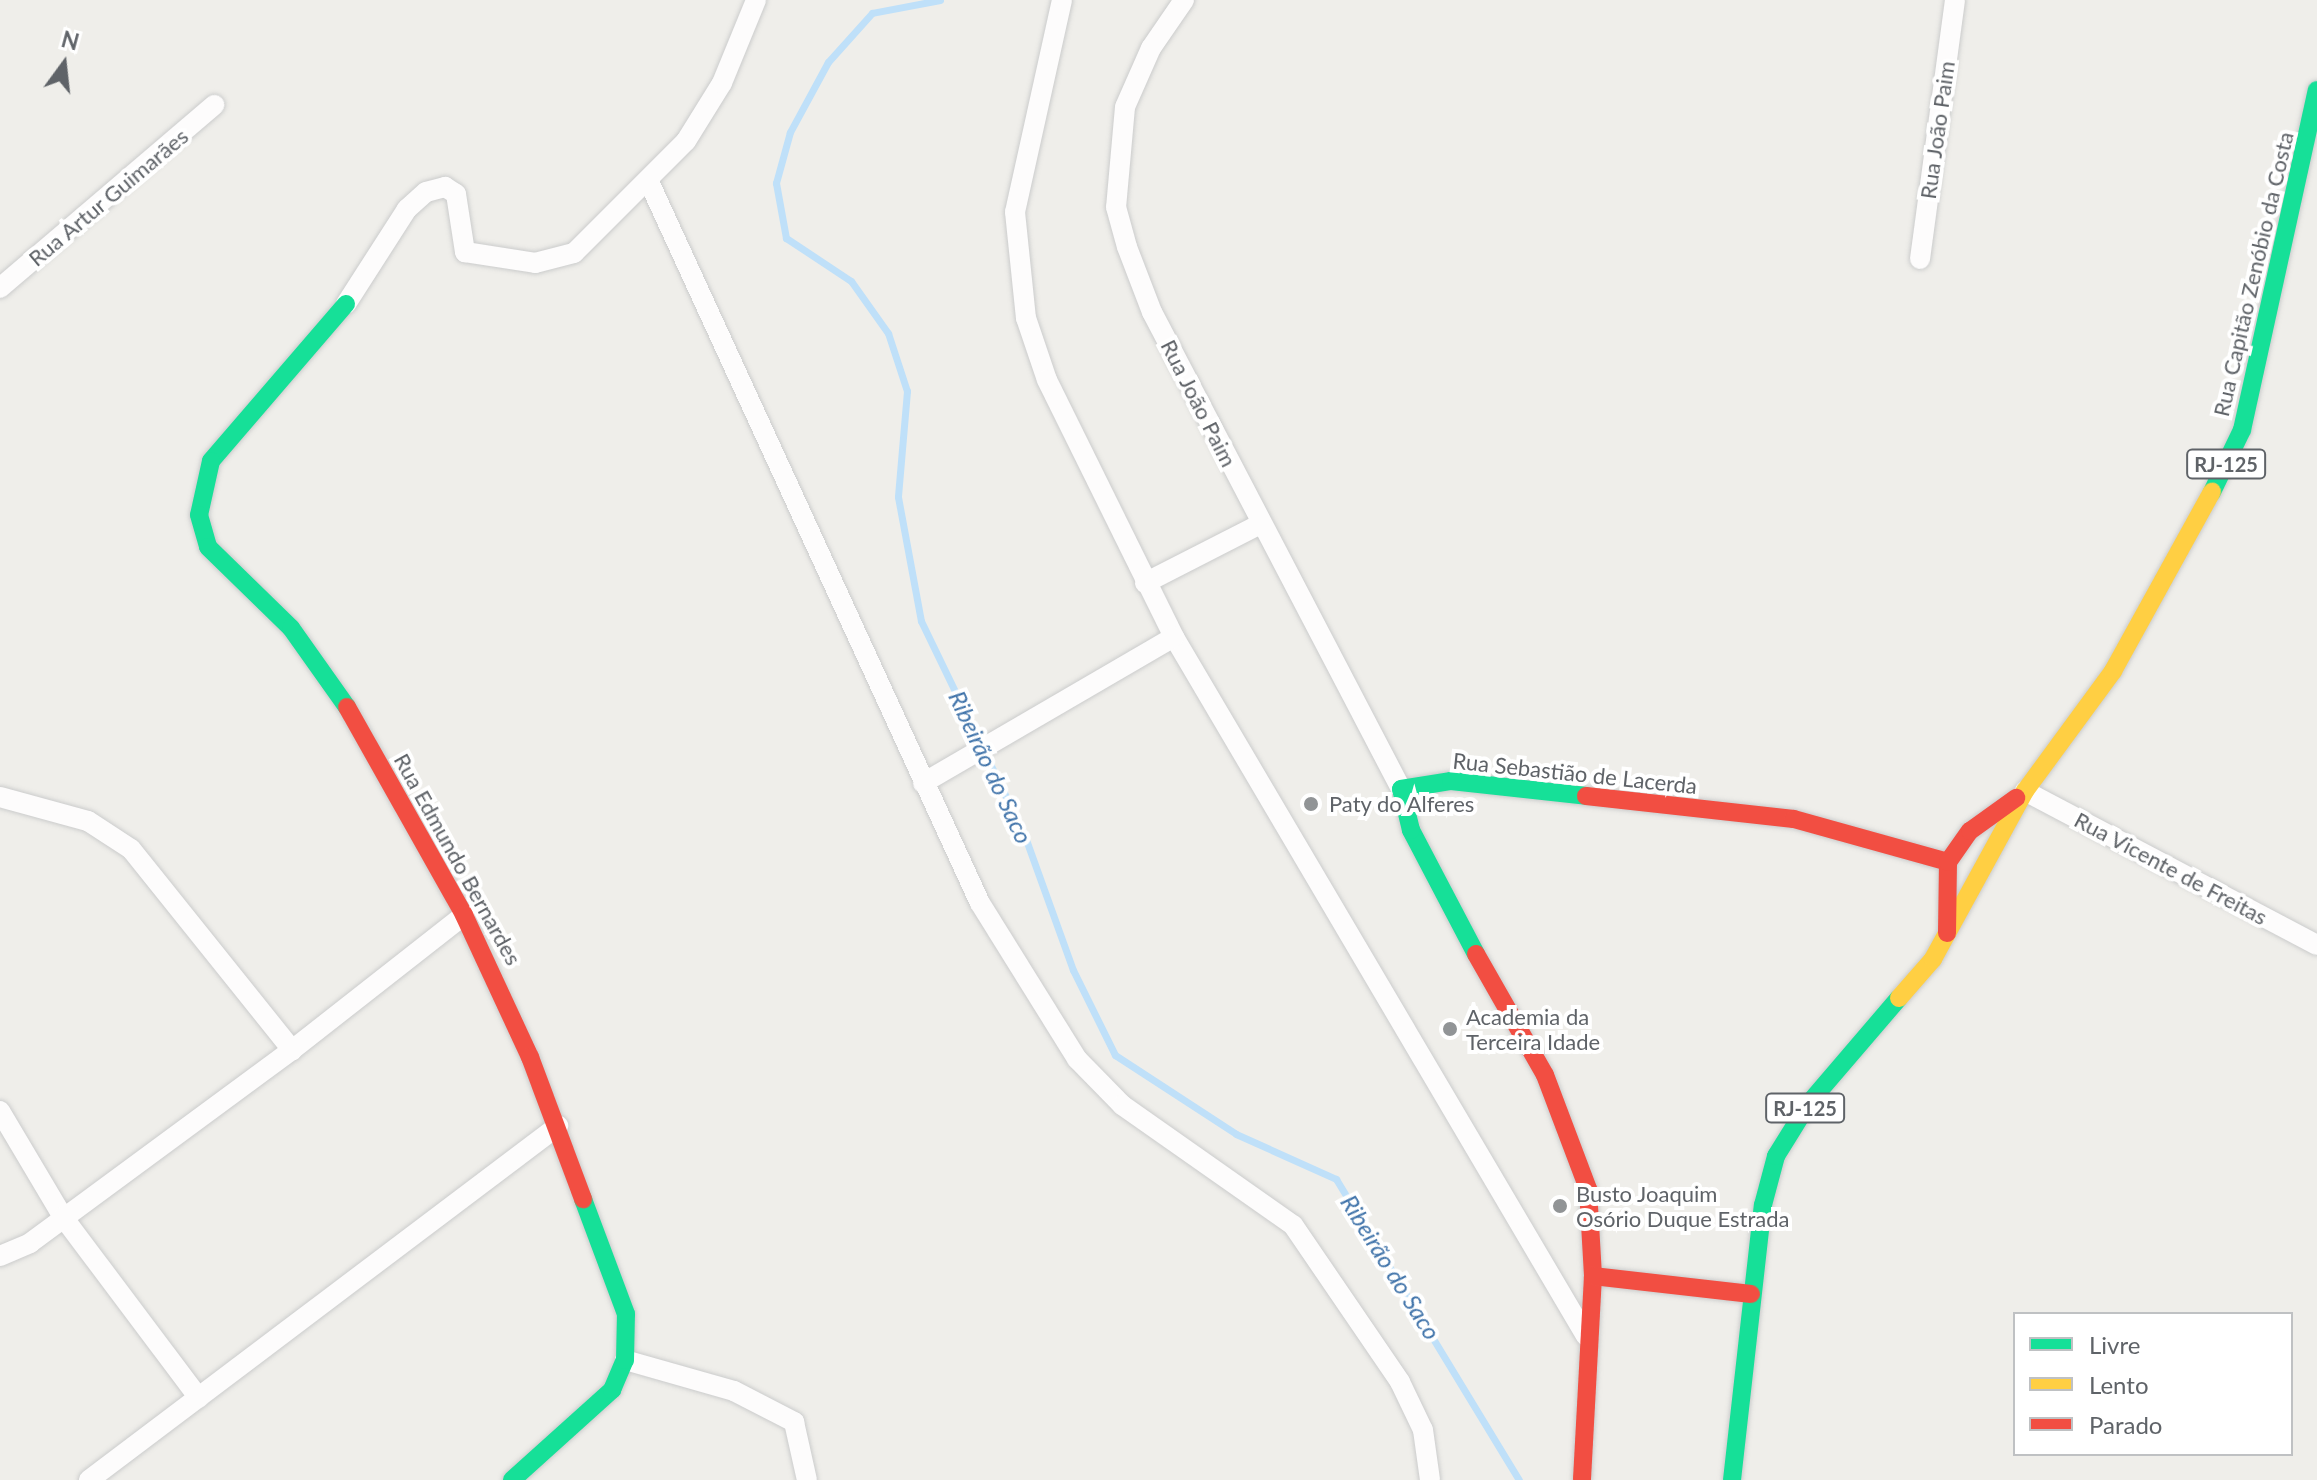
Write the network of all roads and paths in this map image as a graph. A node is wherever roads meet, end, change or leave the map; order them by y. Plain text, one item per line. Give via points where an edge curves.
1 (756, 0) edge
2 (1062, 0) edge
3 (1184, 0) edge
4 (1955, 0) edge
5 (2317, 90) edge
6 (214, 105) dead end
7 (2314, 137) edge
8 (650, 184) junction
9 (1920, 259) dead end
10 (0, 288) edge
11 (346, 304) joint
12 (1262, 523) junction
13 (1145, 583) junction
14 (1174, 637) junction
15 (923, 783) junction
16 (1401, 789) junction
17 (2025, 791) junction
18 (0, 797) edge
19 (1948, 862) junction
20 (464, 915) junction
21 (1947, 933) junction
22 (2317, 945) edge
23 (292, 1050) junction
24 (0, 1111) edge
25 (558, 1126) junction
26 (63, 1217) junction
27 (0, 1256) edge
28 (1593, 1276) junction
29 (1751, 1294) junction
30 (1591, 1347) junction
31 (625, 1360) junction
32 (199, 1398) junction
33 (89, 1480) edge
34 (512, 1480) edge
35 (807, 1480) edge
36 (1430, 1480) edge
37 (1582, 1480) edge
38 (1732, 1480) edge

1 - 8 street via 722,83
2 - 13 street via 1025,149 1015,212 1017,263 1047,380
3 - 12 street, Rua João Paim via 1151,48 1125,107 1116,207 1152,312
4 - 9 street, Rua João Paim
5 - 7 main road, Rua Capitão Zenóbio da Costa / RJ-125
6 - 10 street, Rua Artur Guimarães
7 - 17 main road, Rua Capitão Zenóbio da Costa / RJ-125 via 2242,430 2153,608
8 - 11 street via 574,253 535,263 465,252 456,194 445,187 426,192
8 - 15 street
11 - 20 main road, Rua Edmundo Bernardes via 211,461 199,515 208,547 291,628 331,680
12 - 13 street
12 - 16 street, Rua João Paim
13 - 14 street
14 - 15 street
14 - 30 street via 1554,1272
15 - 36 street via 980,903 1077,1059 1122,1105 1293,1225 1374,1334 1423,1430
16 - 19 main road, Rua Sebastião de Lacerda via 1451,781 1794,819
16 - 28 main road via 1429,867 1545,1075 1579,1156
17 - 19 main road, Rua Capitão Zenóbio da Costa / RJ-125 via 1970,831
17 - 21 main road, Rua Capitão Zenóbio da Costa / RJ-125
17 - 22 street, Rua Vicente de Freitas
18 - 23 street via 88,821 131,849
19 - 21 main road, Rua Capitão Zenóbio da Costa / RJ-125
20 - 23 street
20 - 25 main road, Rua Edmundo Bernardes
21 - 29 main road, Rua Capitão Zenóbio da Costa / RJ-125 via 1933,959 1790,1129 1763,1205
23 - 26 street
24 - 26 street
25 - 31 main road, Rua Edmundo Bernardes via 626,1314
25 - 32 street
26 - 27 street
26 - 32 street
28 - 29 main road
28 - 30 main road
29 - 38 main road, Rua Capitão Zenóbio da Costa
30 - 37 main road
31 - 34 main road via 588,1417
31 - 35 street via 734,1391 794,1422
32 - 33 street

